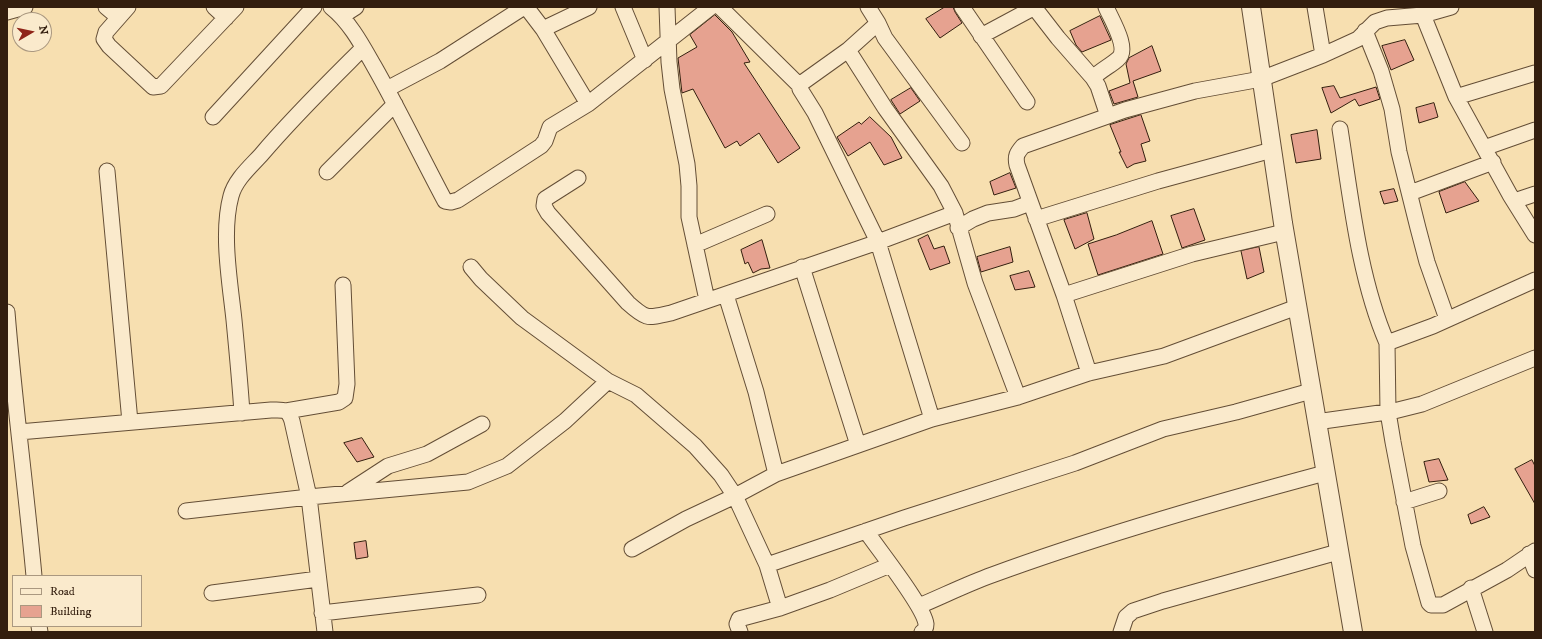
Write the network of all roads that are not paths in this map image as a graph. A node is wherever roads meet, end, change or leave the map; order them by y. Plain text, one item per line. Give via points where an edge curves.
1 (26, 7) edge
2 (106, 7) edge
3 (214, 7) edge
4 (236, 7) edge
5 (314, 7) edge
6 (356, 7) edge
7 (525, 7) edge
8 (588, 7) edge
9 (623, 7) edge
10 (666, 7) edge
11 (711, 7) edge
12 (720, 7) edge
13 (868, 7) edge
14 (962, 7) edge
15 (1034, 7) edge
16 (1106, 7) edge
17 (1251, 7) edge
18 (1315, 7) edge
19 (1451, 7) edge
20 (337, 11) edge
21 (7, 12) edge
22 (123, 12) edge
23 (1423, 15) junction
24 (226, 18) junction
25 (878, 23) junction
26 (543, 29) junction
27 (1365, 31) junction
28 (982, 36) junction
29 (668, 42) junction
30 (363, 48) junction
31 (848, 50) junction
32 (1323, 55) junction
33 (645, 60) junction
34 (1535, 73) edge
35 (1093, 78) junction
36 (1261, 79) junction
37 (799, 85) junction
38 (387, 89) junction
39 (1456, 97) junction
40 (1027, 102) dead end
41 (395, 104) junction
42 (588, 104) junction
43 (1108, 116) junction
44 (214, 117) dead end
45 (1340, 129) dead end
46 (1535, 130) edge
47 (962, 143) dead end
48 (1484, 148) junction
49 (1272, 150) junction
50 (1493, 162) junction
51 (108, 171) dead end
52 (327, 172) dead end
53 (578, 178) dead end
54 (1410, 193) junction
55 (1535, 194) edge
56 (1514, 201) junction
57 (1030, 203) junction
58 (955, 212) junction
59 (767, 214) dead end
60 (1036, 219) junction
61 (958, 228) junction
62 (1284, 232) junction
63 (1535, 235) edge
64 (878, 242) junction
65 (695, 245) junction
66 (471, 267) dead end
67 (802, 267) junction
68 (1535, 280) edge
69 (343, 285) dead end
70 (726, 295) junction
71 (1064, 295) junction
72 (707, 300) junction
73 (1297, 307) junction
74 (7, 312) edge
75 (1447, 319) junction
76 (1387, 343) junction
77 (8, 350) edge
78 (1535, 358) edge
79 (1089, 374) junction
80 (608, 381) junction
81 (1311, 391) junction
82 (1018, 397) junction
83 (286, 411) junction
84 (1388, 412) junction
85 (242, 413) junction
86 (932, 419) junction
87 (130, 422) junction
88 (1316, 422) junction
89 (482, 424) dead end
90 (19, 432) junction
91 (858, 445) junction
92 (1325, 473) junction
93 (776, 474) junction
94 (1439, 490) dead end
95 (346, 493) junction
96 (735, 496) junction
97 (309, 497) junction
98 (1404, 502) junction
99 (186, 511) dead end
100 (866, 531) junction
101 (632, 549) dead end
102 (1338, 552) junction
103 (1532, 553) edge
104 (767, 564) junction
105 (890, 565) junction
106 (1535, 570) edge
107 (34, 575) edge
108 (318, 579) junction
109 (1471, 588) junction
110 (212, 593) dead end
111 (478, 595) dead end
112 (919, 606) junction
113 (780, 608) junction
114 (322, 613) junction
115 (324, 632) edge
116 (740, 632) edge
117 (922, 632) edge
118 (1121, 632) edge
119 (1353, 632) edge
120 (1486, 632) edge

1 - 21 street
2 - 22 street
3 - 24 street
4 - 24 street
5 - 44 street
6 - 20 street
7 - 26 street
7 - 38 street via 440,61
8 - 26 street
9 - 33 street
10 - 29 street
11 - 29 street
12 - 37 street
13 - 25 street
14 - 28 street
15 - 28 street
15 - 35 street
16 - 35 street via 1123,52 1120,58
17 - 36 street
18 - 32 street
19 - 23 street
20 - 30 street
22 - 24 street via 106,32 104,39 153,87 161,86
23 - 27 street via 1387,18 1375,22
23 - 39 street
25 - 31 street
25 - 47 street via 885,38
26 - 42 street
27 - 32 street via 1358,39
27 - 54 street via 1381,71 1392,109 1399,152
28 - 40 street
29 - 33 street
29 - 65 street via 672,89 687,164 689,217
30 - 38 street
30 - 85 street via 308,102 240,179 231,195 227,223 228,270
31 - 37 street
31 - 58 street via 885,108 941,186
32 - 36 street
33 - 42 street
34 - 39 street
35 - 43 street
36 - 43 street via 1195,91
36 - 49 street
37 - 64 street
38 - 41 street
39 - 48 street
41 - 42 street via 444,201 451,202 458,200 540,146 546,141 550,127
41 - 52 street
43 - 57 street via 1023,146 1016,158
45 - 76 street via 1360,247 1372,301
46 - 48 street
48 - 50 street
49 - 60 street via 1158,181
49 - 62 street
50 - 54 street
50 - 56 street
51 - 87 street
53 - 72 street via 545,200 544,206 628,303 643,316 655,317 671,314
54 - 75 street via 1427,262
55 - 56 street
56 - 63 street
57 - 60 street
57 - 61 street via 973,219
58 - 61 street
58 - 64 street
59 - 65 street
60 - 71 street
61 - 82 street via 974,283
62 - 71 street via 1192,254
62 - 73 street
64 - 67 street
64 - 86 street
65 - 72 street
66 - 80 street via 481,280 522,318
67 - 70 street
67 - 91 street
68 - 75 street
69 - 83 street via 347,384 345,398 339,402
70 - 72 street
70 - 93 street via 756,392
71 - 79 street
73 - 79 street via 1164,356
73 - 81 street
74 - 77 street
75 - 76 street
76 - 84 street
77 - 90 street
78 - 84 street via 1422,404
79 - 82 street
80 - 95 street via 565,421 507,466 468,482
80 - 96 street via 636,395 695,446 721,475
81 - 88 street
81 - 100 street via 1163,429 1075,463
82 - 86 street
83 - 85 street
83 - 97 street via 292,421
84 - 88 street
84 - 98 street
85 - 87 street
86 - 91 street
87 - 90 street
88 - 92 street
89 - 95 street via 427,454 388,466
90 - 107 street
91 - 93 street
92 - 102 street
92 - 112 street via 1080,545 990,575
93 - 96 street
94 - 98 street
95 - 97 street
96 - 101 street
96 - 104 street
97 - 99 street
97 - 108 street
98 - 109 street via 1418,569 1429,603 1443,605
100 - 104 street
100 - 105 street
102 - 118 street via 1133,611 1126,617
102 - 119 street
103 - 106 street
103 - 109 street via 1507,570
104 - 113 street
105 - 112 street
105 - 113 street
108 - 110 street
108 - 114 street
109 - 120 street
111 - 114 street
112 - 117 street via 926,623
113 - 116 street via 739,619 737,624
114 - 115 street

